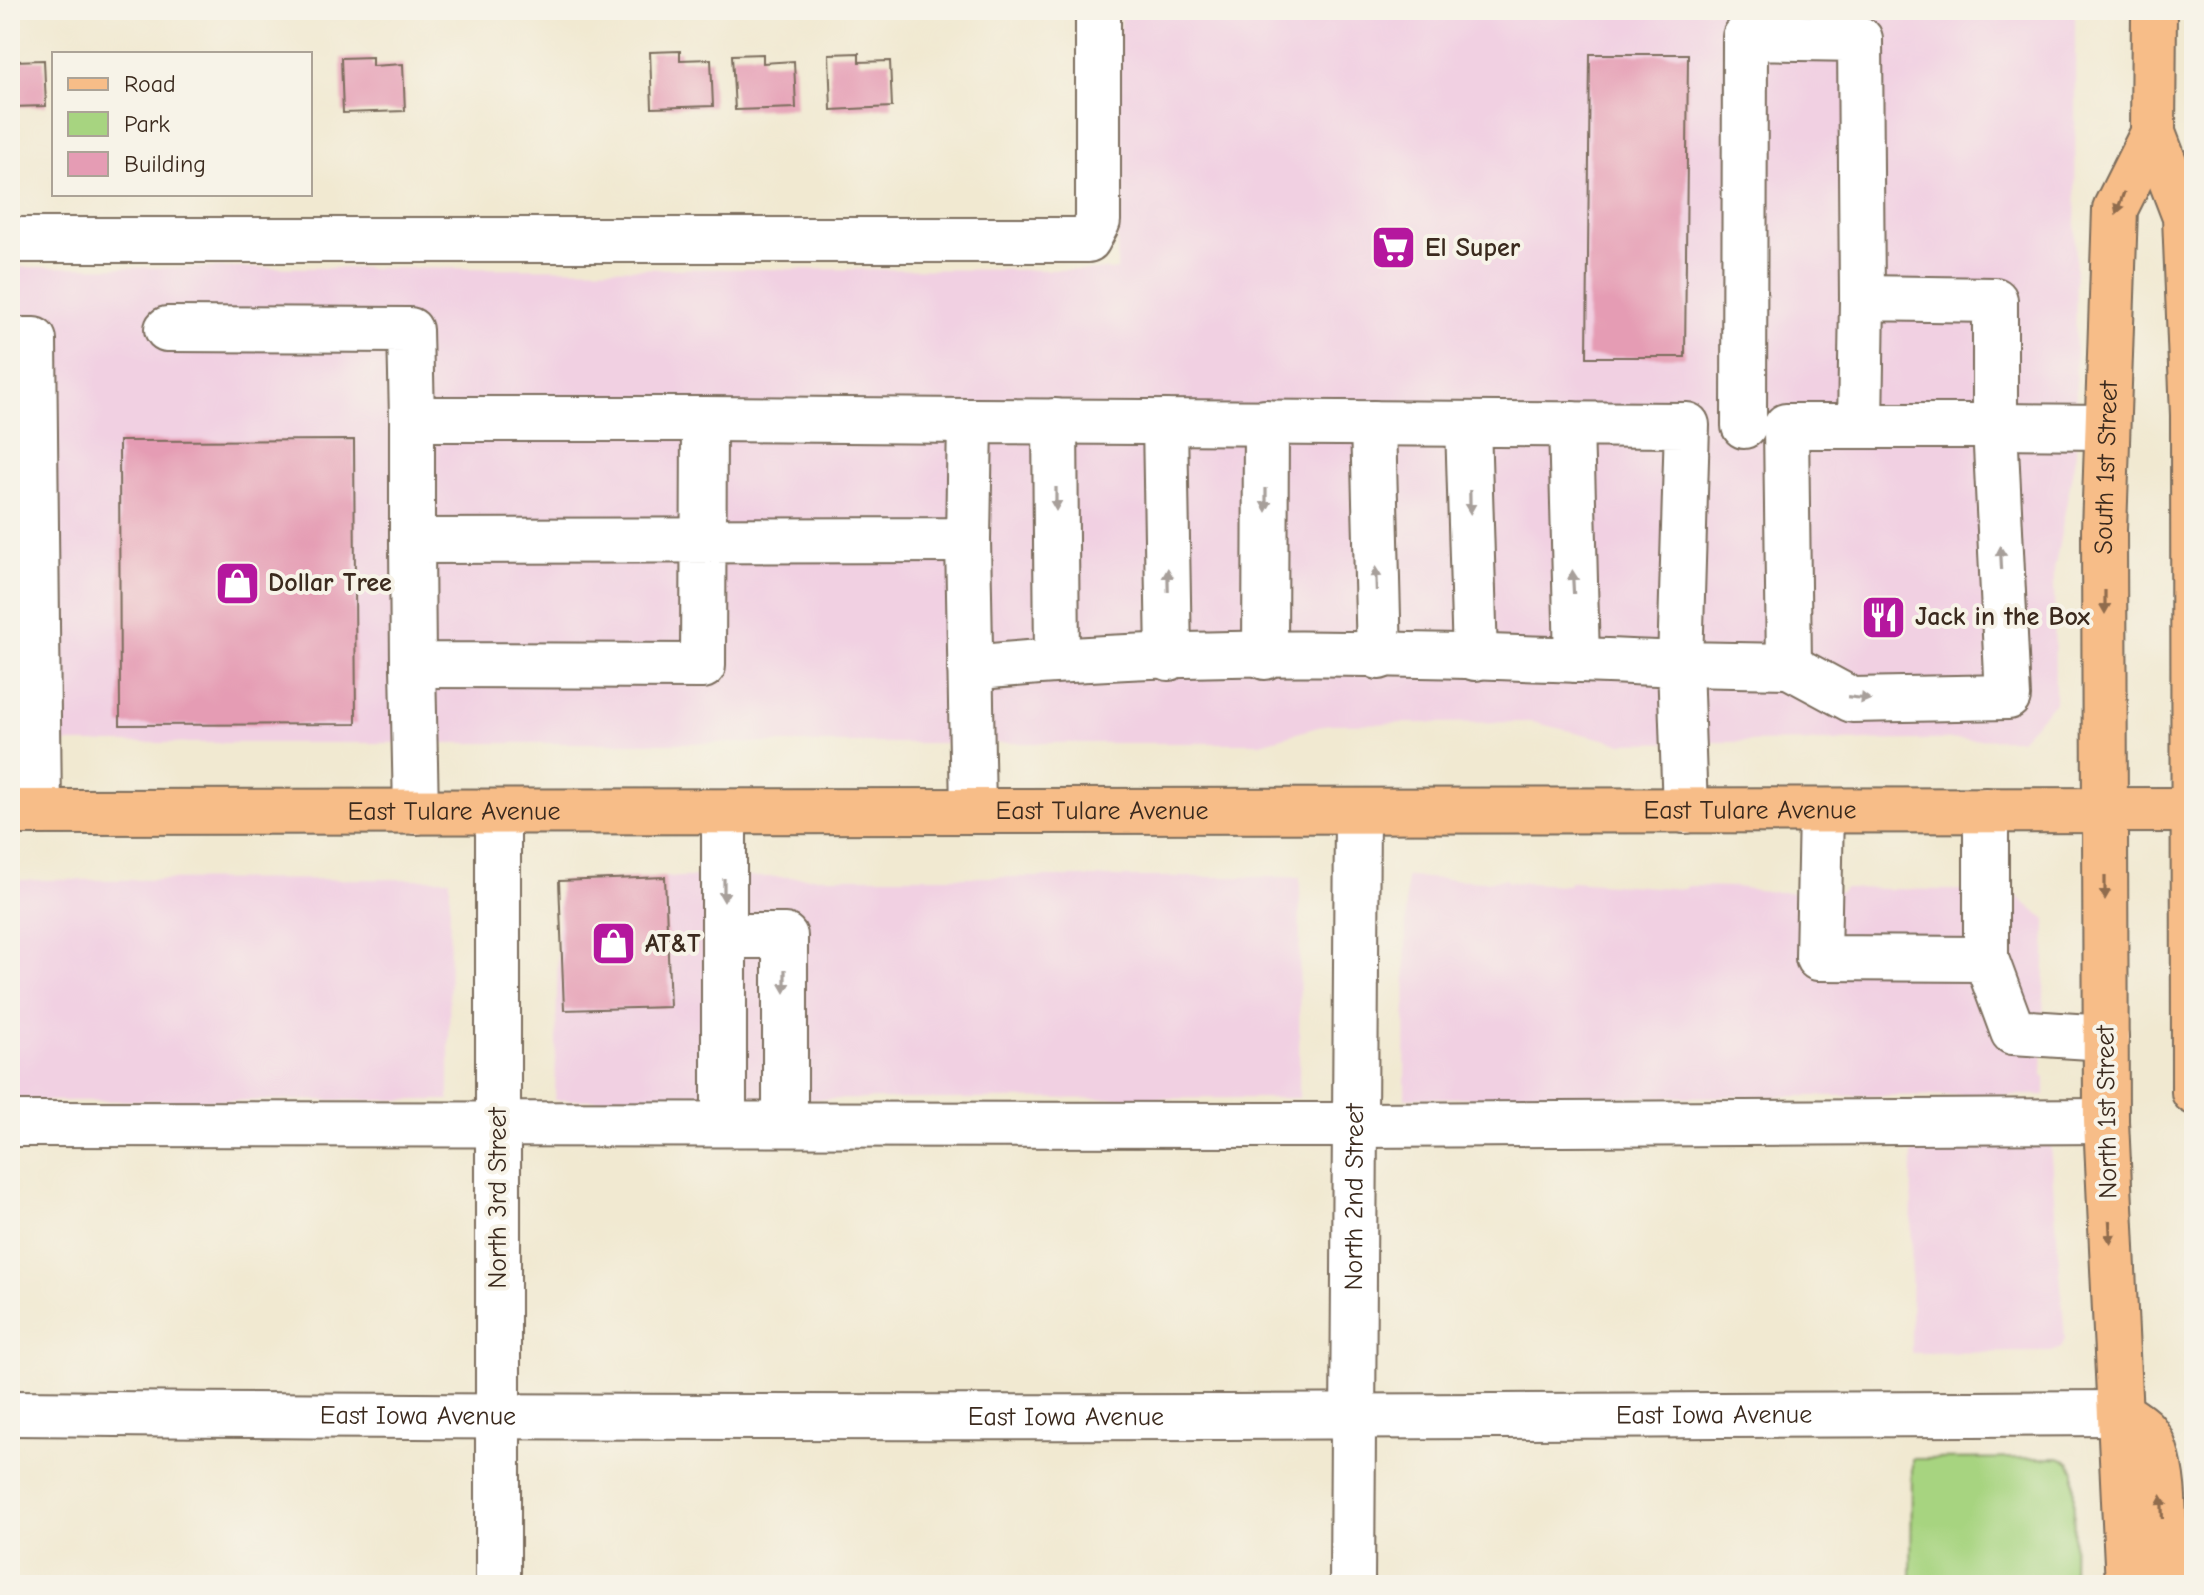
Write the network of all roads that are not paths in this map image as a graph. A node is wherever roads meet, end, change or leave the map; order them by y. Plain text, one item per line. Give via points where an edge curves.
1 (1098, 10) edge
2 (2154, 10) edge
3 (2153, 133) junction
4 (10, 240) edge
5 (1862, 298) junction
6 (167, 329) dead end
7 (10, 340) edge
8 (22, 408) edge
9 (412, 419) junction
10 (704, 419) junction
11 (970, 421) junction
12 (1055, 421) junction
13 (1165, 422) junction
14 (1266, 422) junction
15 (1373, 423) junction
16 (1468, 424) junction
17 (1571, 424) junction
18 (1687, 425) junction
19 (1765, 426) junction
20 (1860, 426) junction
21 (1995, 426) junction
22 (2107, 427) junction
23 (2194, 523) edge
24 (968, 540) junction
25 (412, 541) junction
26 (704, 541) junction
27 (1265, 657) junction
28 (1379, 657) junction
29 (1169, 658) junction
30 (1475, 658) junction
31 (1057, 660) junction
32 (1577, 660) junction
33 (1680, 664) junction
34 (413, 665) junction
35 (1789, 666) junction
36 (970, 668) junction
37 (24, 674) edge
38 (1986, 810) junction
39 (2104, 810) junction
40 (2193, 810) edge
41 (973, 811) junction
42 (1357, 811) junction
43 (1685, 811) junction
44 (1821, 811) junction
45 (24, 812) edge
46 (416, 812) junction
47 (498, 812) junction
48 (724, 812) junction
49 (724, 936) junction
50 (1986, 959) junction
51 (2106, 1038) junction
52 (2194, 1092) edge
53 (2106, 1121) junction
54 (10, 1124) edge
55 (498, 1124) junction
56 (724, 1124) junction
57 (785, 1124) junction
58 (1355, 1125) junction
59 (10, 1413) edge
60 (2120, 1413) junction
61 (498, 1418) junction
62 (1353, 1418) junction
63 (498, 1585) edge
64 (1352, 1585) edge
65 (2128, 1585) edge
66 (2164, 1585) edge

1 - 4 street via 1098,221 1088,240
2 - 3 main road, South 1st Street
3 -> 22 main road, South 1st Street via 2115,209
3 - 23 main road, South 1st Street via 2185,217
5 - 19 street via 1860,39 1745,37
5 - 20 street
5 - 21 street via 1995,300
6 - 9 street via 410,330
7 - 8 street via 34,340
8 - 37 street
9 - 10 street
9 - 25 street
10 - 11 street
10 - 26 street
11 - 12 street
11 - 24 street
12 - 13 street
12 -> 31 street
13 - 14 street
29 -> 13 street
14 - 15 street
14 -> 27 street
15 - 16 street
28 -> 15 street
16 - 17 street
16 -> 30 street
17 - 18 street
32 -> 17 street
18 - 19 street
18 - 33 street
19 - 20 street
19 - 35 street
20 - 21 street
21 - 22 street
35 -> 21 street via 1852,700 2008,697
22 -> 39 main road, South 1st Street
23 - 40 main road, South 1st Street
24 - 26 street
24 - 36 street
25 - 26 street
25 - 34 street
26 - 34 street via 703,666
27 - 28 street
27 - 29 street
28 - 30 street
29 - 31 street
30 - 32 street
31 - 36 street
32 - 33 street
33 - 35 street
33 - 43 street
34 - 46 street
36 - 41 street
37 - 45 street
38 - 39 main road, East Tulare Avenue
38 - 44 main road, East Tulare Avenue
38 - 50 street
39 - 40 main road, East Tulare Avenue
39 -> 51 main road, North 1st Street
40 - 52 main road
41 - 42 main road, East Tulare Avenue
41 - 48 main road, East Tulare Avenue
42 - 43 main road, East Tulare Avenue
42 - 58 street, North 2nd Street
43 - 44 main road, East Tulare Avenue
44 - 50 street via 1818,958
45 - 46 main road, East Tulare Avenue
46 - 47 main road, East Tulare Avenue
47 - 48 main road, East Tulare Avenue
47 - 55 street, North 3rd Street
48 -> 49 street
49 - 56 street
49 -> 57 street via 785,936
50 - 51 street via 2013,1032
51 - 53 main road, North 1st Street
53 - 58 street
53 -> 60 main road, North 1st Street
54 - 55 street
55 - 56 street
55 - 61 street, North 3rd Street
56 - 57 street
57 - 58 street
58 - 62 street, North 2nd Street
59 - 61 street, East Iowa Avenue
60 - 62 street, East Iowa Avenue
60 - 65 main road, North 1st Street
66 -> 60 main road via 2155,1449 2145,1431
61 - 62 street, East Iowa Avenue
61 - 63 street, North 3rd Street
62 - 64 street, North 2nd Street

